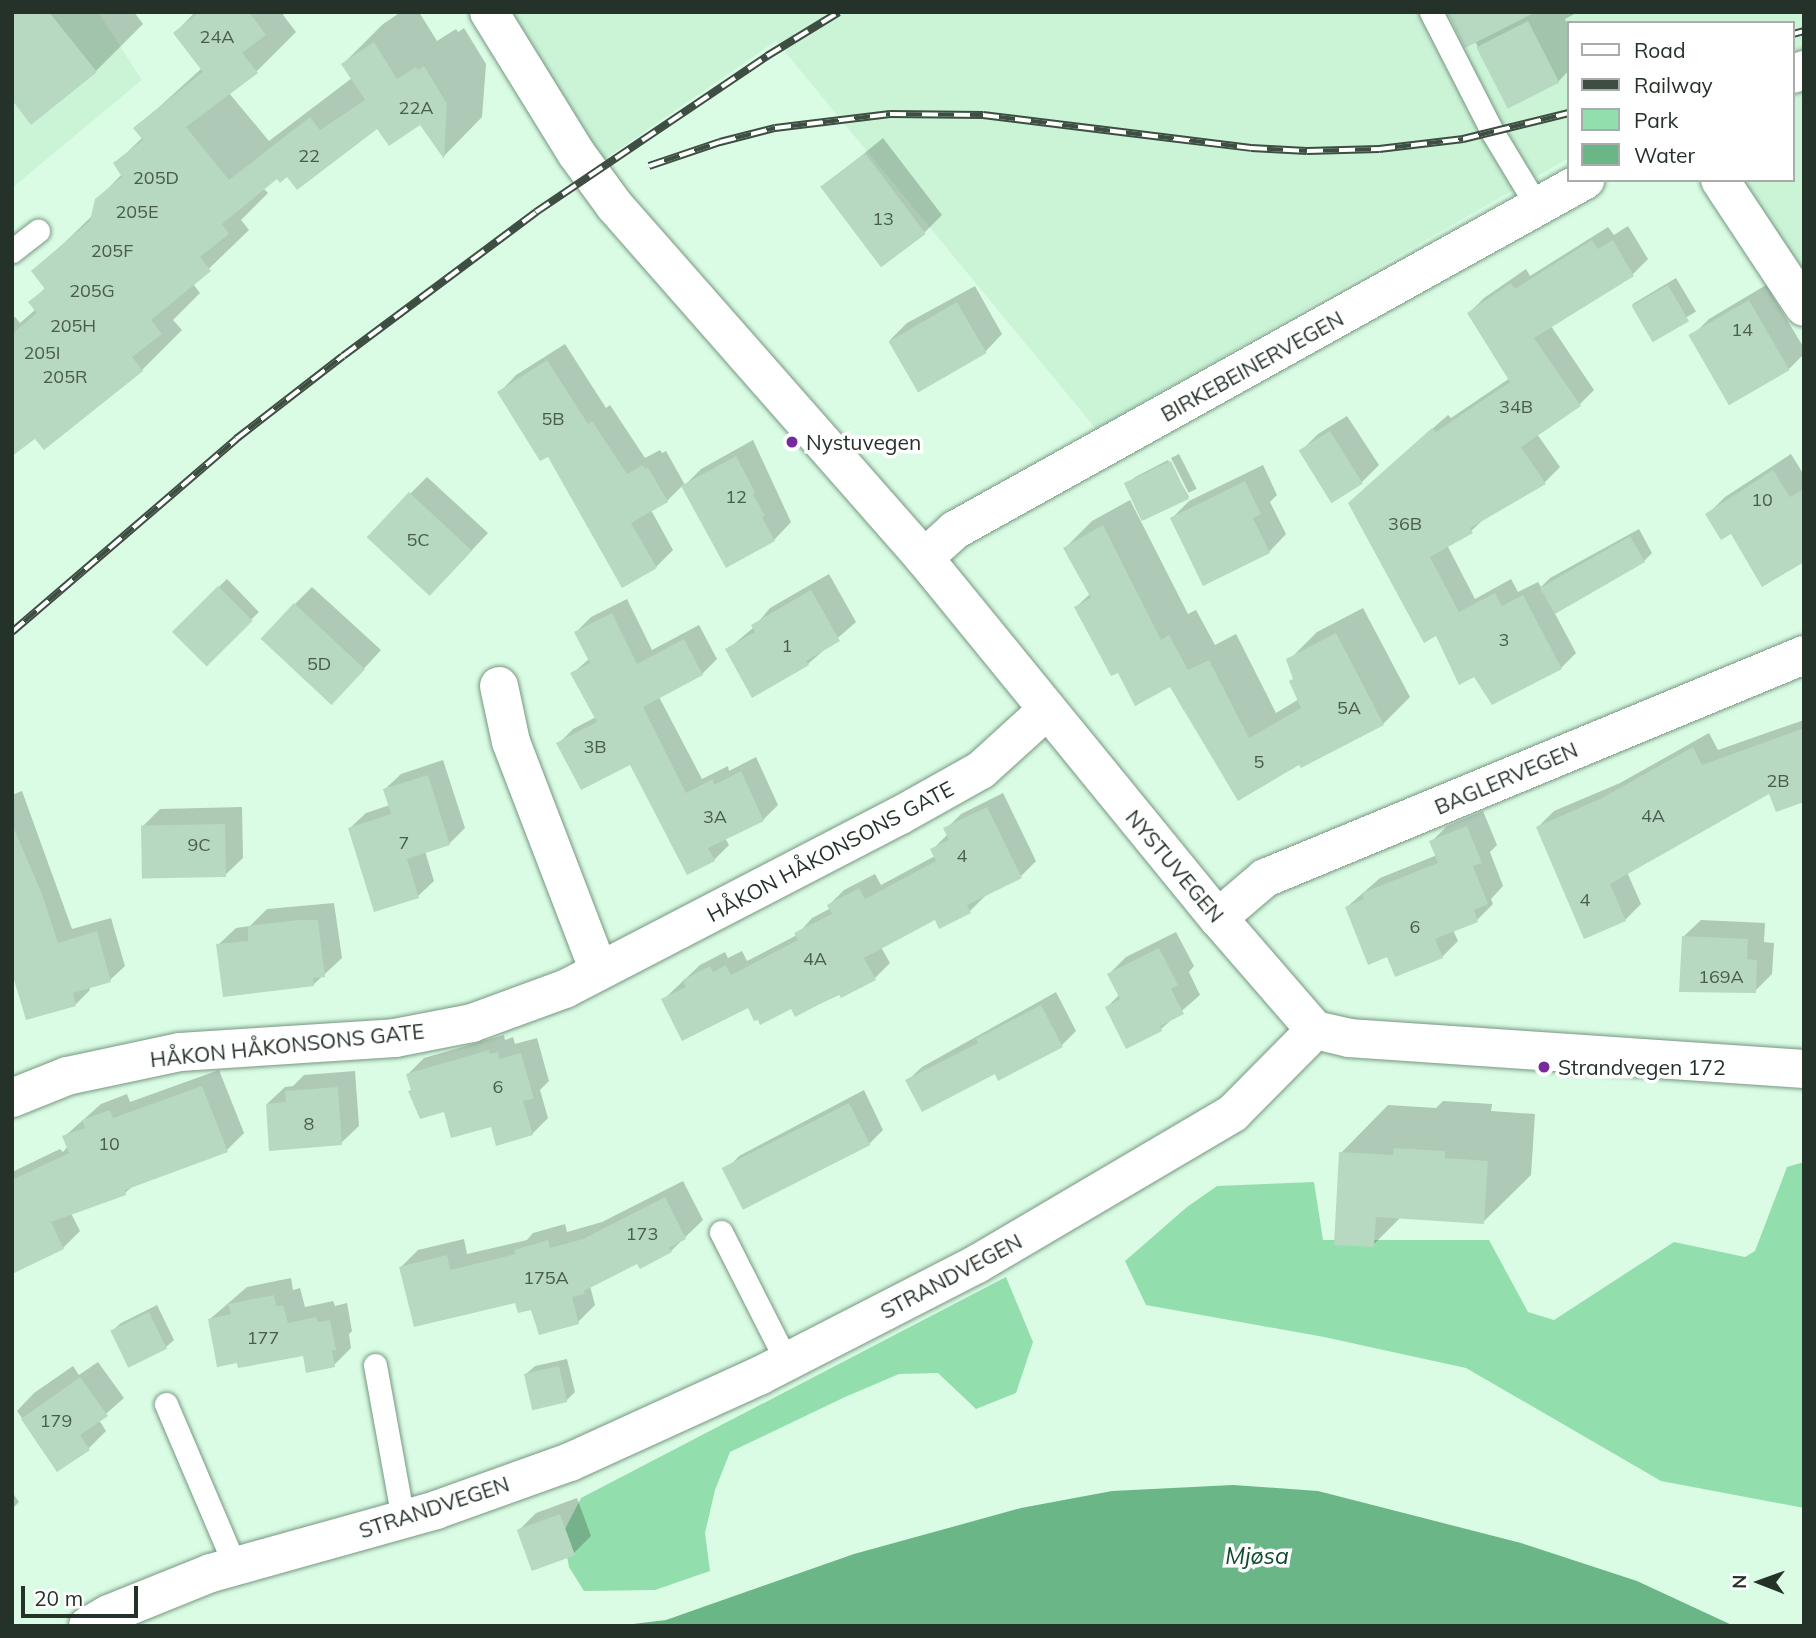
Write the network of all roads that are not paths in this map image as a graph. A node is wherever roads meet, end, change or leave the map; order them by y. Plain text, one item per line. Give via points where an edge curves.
1 (489, 12) edge
2 (1431, 12) edge
3 (1581, 182) edge
4 (1721, 182) edge
5 (1537, 206) junction
6 (38, 231) dead end
7 (12, 251) edge
8 (1804, 307) edge
9 (923, 558) junction
10 (1804, 655) edge
11 (499, 686) dead end
12 (1047, 710) junction
13 (1219, 918) junction
14 (599, 971) junction
15 (1315, 1030) junction
16 (1804, 1069) edge
17 (15, 1091) edge
18 (721, 1232) dead end
19 (787, 1362) junction
20 (375, 1364) dead end
21 (166, 1404) dead end
22 (403, 1519) junction
23 (235, 1566) junction
24 (88, 1626) edge

1 - 9 street, NYSTUVEGEN via 576,153 614,205
2 - 5 lane via 1493,133
3 - 5 street, BIRKEBEINERVEGEN
4 - 8 street
5 - 9 street, BIRKEBEINERVEGEN via 955,530
6 - 7 lane
9 - 12 street, NYSTUVEGEN
10 - 13 street, BAGLERVEGEN via 1265,878
11 - 14 street via 511,743
12 - 13 street, NYSTUVEGEN
12 - 14 street, HÅKON HÅKONSONS GATE via 981,770
13 - 15 street, NYSTUVEGEN
14 - 17 street, HÅKON HÅKONSONS GATE via 565,989 472,1023 395,1038 180,1052
15 - 16 street via 1349,1038
15 - 19 street, STRANDVEGEN via 1233,1113 977,1264
18 - 19 lane
19 - 22 street, STRANDVEGEN via 570,1462
20 - 22 lane
21 - 23 lane
22 - 23 street, STRANDVEGEN
23 - 24 street, STRANDVEGEN via 121,1608

